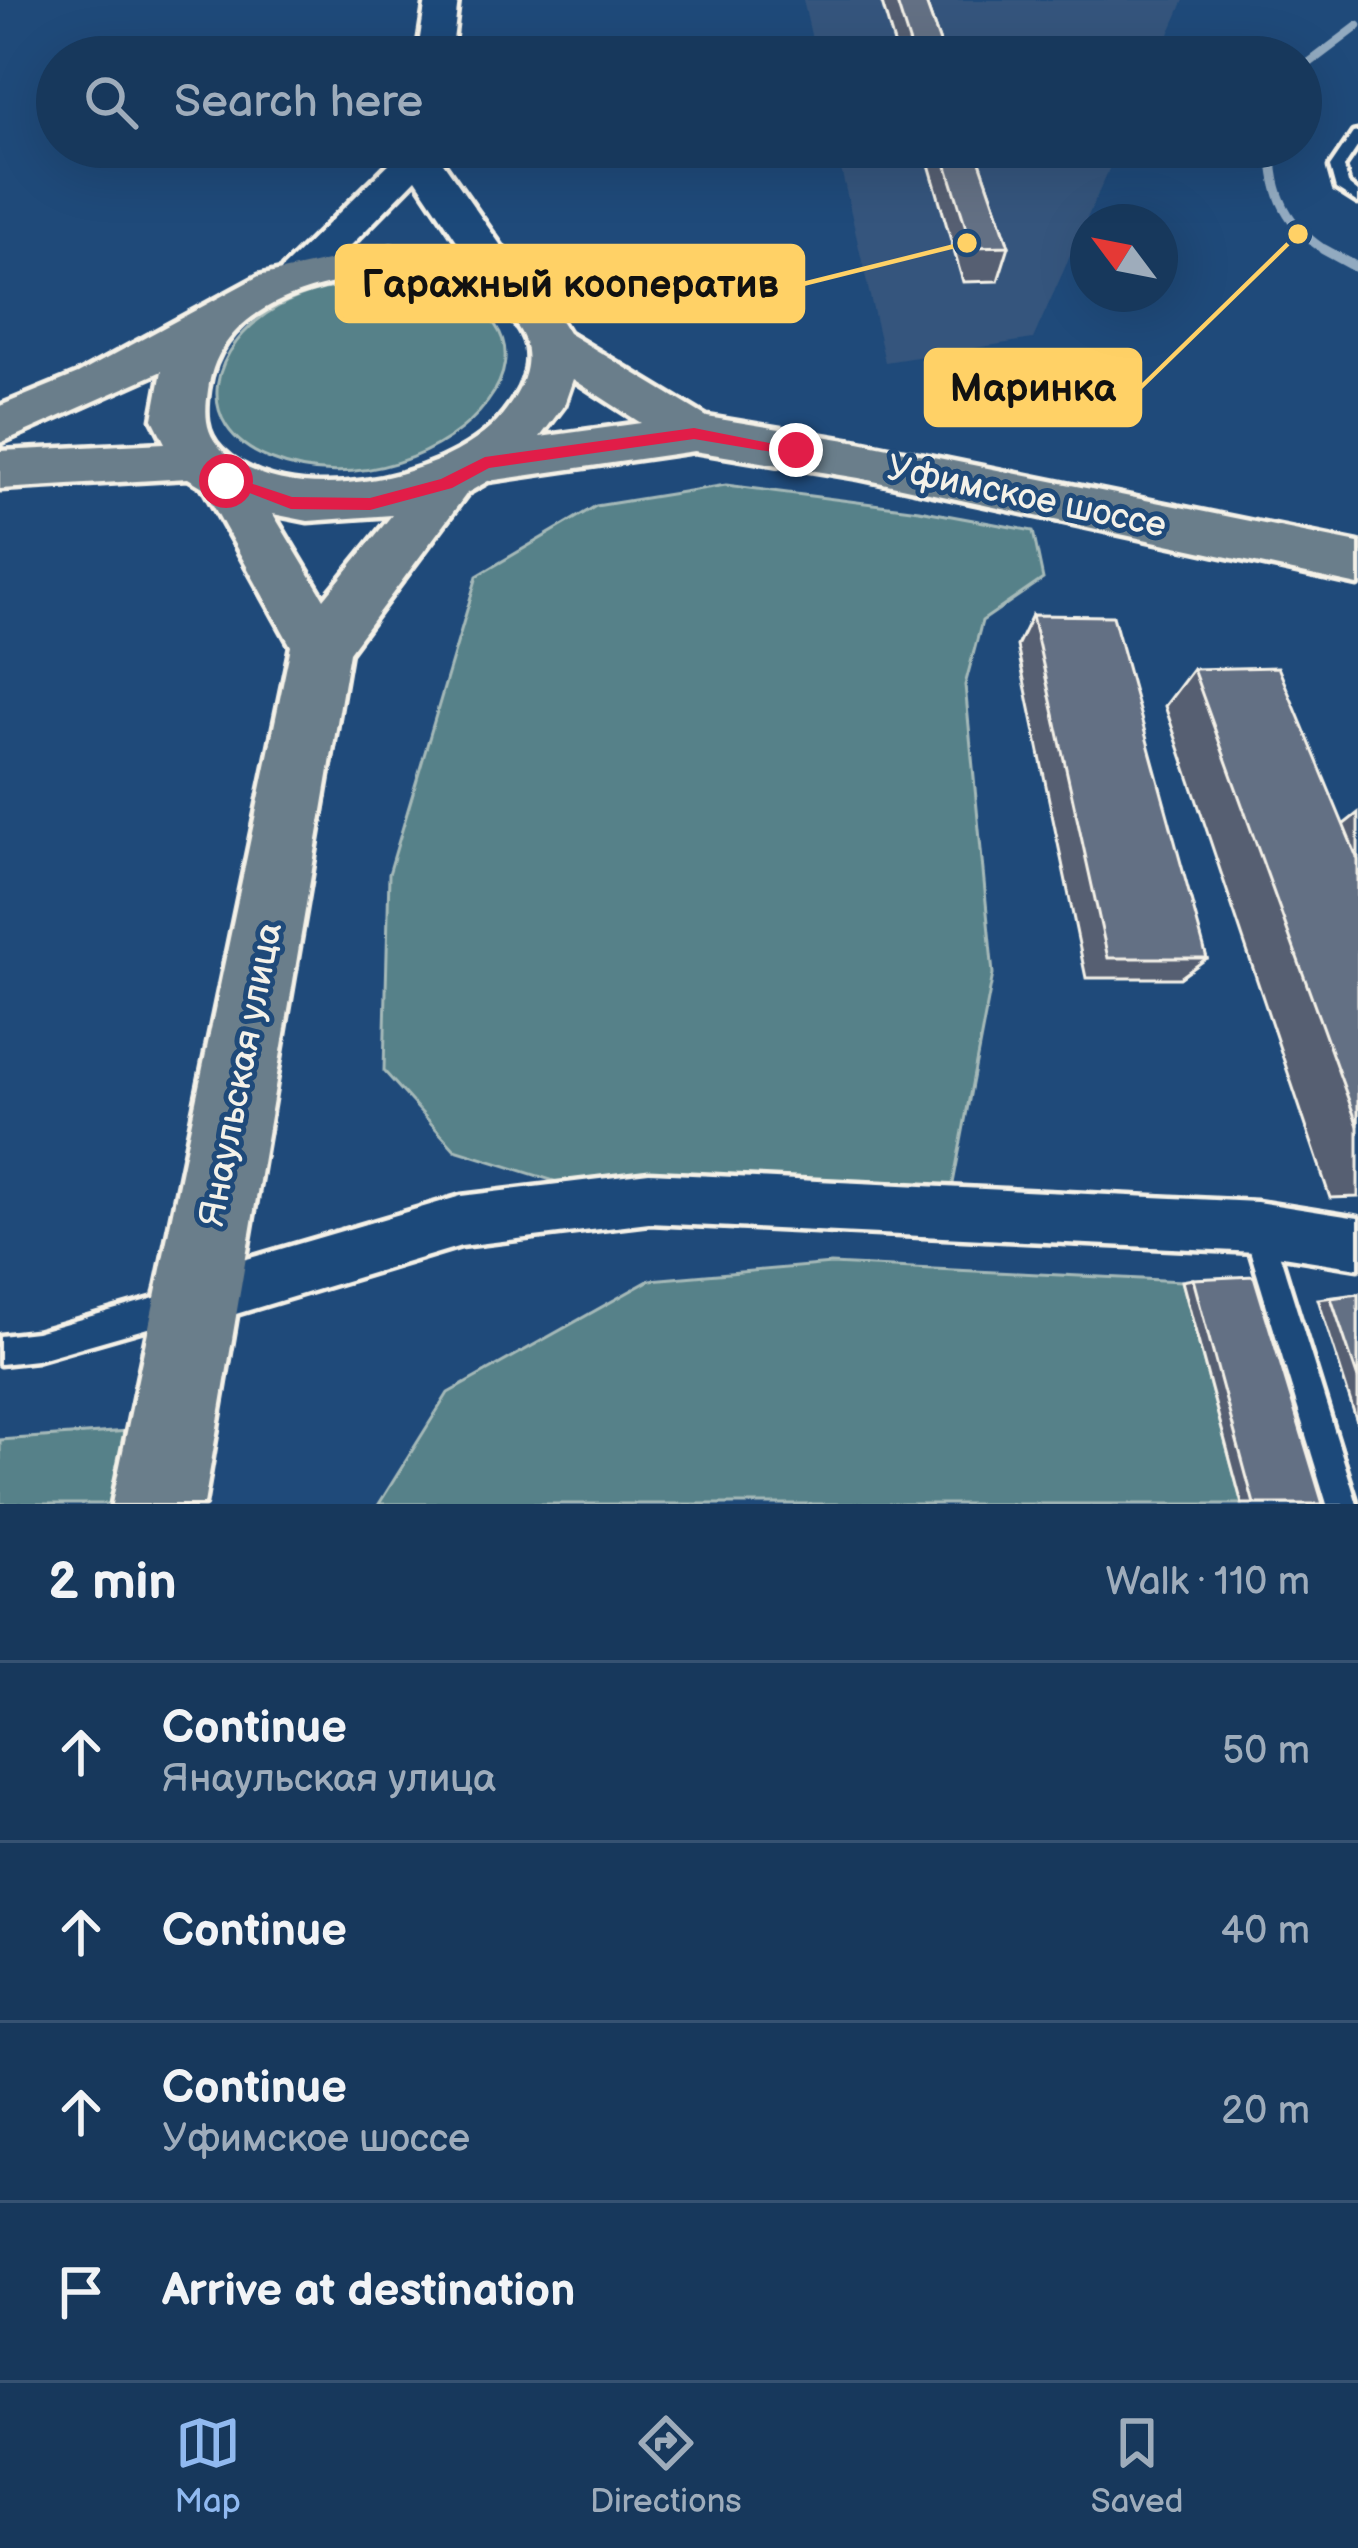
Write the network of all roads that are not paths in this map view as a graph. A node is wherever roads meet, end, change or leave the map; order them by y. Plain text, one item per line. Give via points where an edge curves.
1 (442, 0) edge
2 (437, 36) edge
3 (1358, 136) edge
4 (403, 168) edge
5 (430, 168) edge
6 (1358, 199) edge
7 (297, 277) junction
8 (513, 293) junction
9 (218, 322) junction
10 (549, 342) junction
11 (0, 426) edge
12 (694, 434) junction
13 (0, 470) edge
14 (213, 470) junction
15 (466, 473) junction
16 (1358, 564) edge
17 (321, 645) junction
18 (1257, 1227) junction
19 (1358, 1244) edge
20 (196, 1300) junction
21 (0, 1349) edge
22 (158, 1504) edge
23 (1342, 1504) edge

1 - 2 main road
3 - 6 lane via 1337,167 1341,186
4 - 7 main road
5 - 8 main road
7 - 8 main road via 391,260 458,269
7 - 9 main road
8 - 10 main road
9 - 11 main road
9 - 14 main road via 190,354 177,390 179,426
10 - 12 main road
10 - 15 main road via 550,383 528,425
12 - 15 main road
12 - 16 main road, Уфимское шоссе via 859,460
13 - 14 main road
14 - 15 main road via 291,503 370,504
14 - 17 main road
15 - 17 main road
17 - 20 main road, Янаульская улица
18 - 19 street
18 - 20 street via 650,1198 461,1221
18 - 23 lane
20 - 21 lane
20 - 22 main road, Янаульская улица

